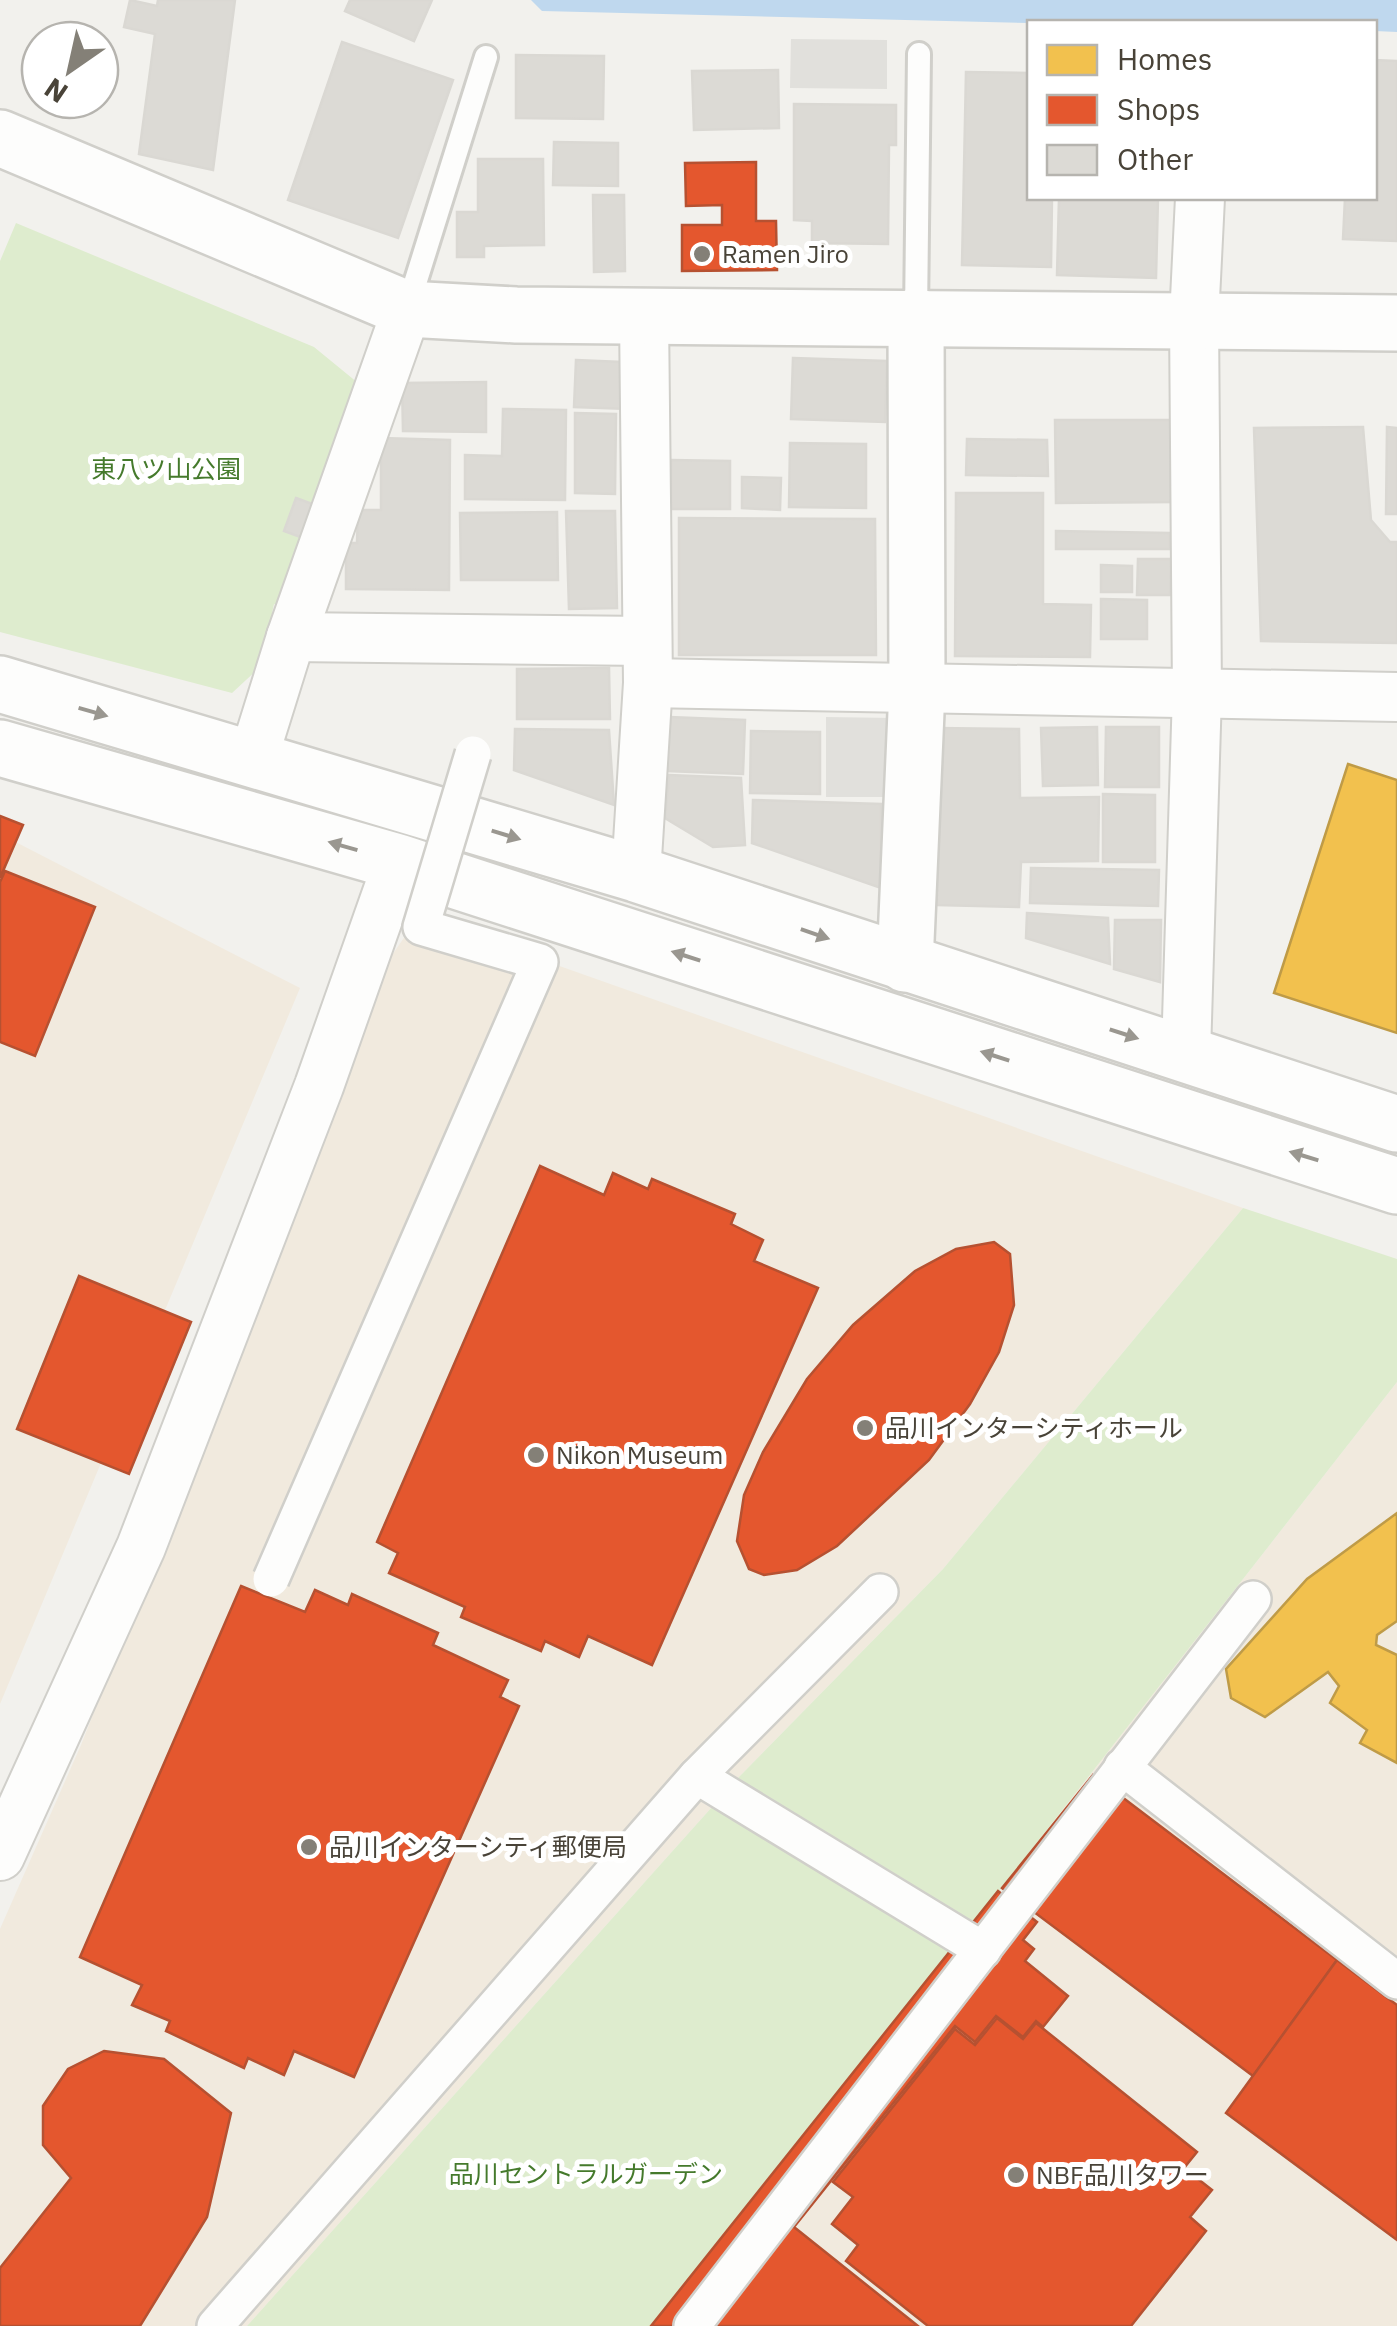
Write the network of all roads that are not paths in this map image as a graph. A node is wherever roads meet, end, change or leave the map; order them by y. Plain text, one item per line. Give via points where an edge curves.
1 (920, 54) dead end
2 (486, 57) dead end
3 (0, 138) edge
4 (1200, 200) edge
5 (407, 309) junction
6 (644, 316) junction
7 (916, 316) junction
8 (1194, 319) junction
9 (1397, 323) edge
10 (291, 637) junction
11 (647, 662) junction
12 (0, 684) edge
13 (917, 689) junction
14 (1197, 693) junction
15 (1397, 698) edge
16 (0, 748) edge
17 (473, 754) dead end
18 (253, 759) junction
19 (398, 862) junction
20 (636, 874) junction
21 (905, 964) junction
22 (1186, 1054) junction
23 (1397, 1124) edge
24 (1397, 1186) edge
25 (271, 1579) dead end
26 (880, 1592) dead end
27 (1253, 1598) dead end
28 (1122, 1768) junction
29 (697, 1776) junction
30 (0, 1856) edge
31 (983, 1950) junction
32 (1397, 1981) edge
33 (215, 2326) edge
34 (692, 2326) edge

1 - 7 lane
2 - 5 lane
3 - 5 street
4 - 8 street
5 - 6 street
5 - 10 street
6 - 7 street
6 - 11 street
7 - 8 street
7 - 13 street
8 - 9 street
8 - 14 street
10 - 11 street
10 - 18 street
11 - 13 street
11 - 20 street
12 -> 18 street
13 - 14 street
13 - 21 street
14 - 15 street
14 - 22 street
19 -> 16 street
17 - 25 street, bridge via 422,927 540,962
18 -> 20 street
24 -> 19 street
19 - 30 street via 141,1547
20 -> 21 street
21 -> 22 street
22 - 23 street
26 - 29 street
27 - 28 street
28 - 31 street
28 - 32 street
29 - 31 street
29 - 33 street
31 - 34 street

